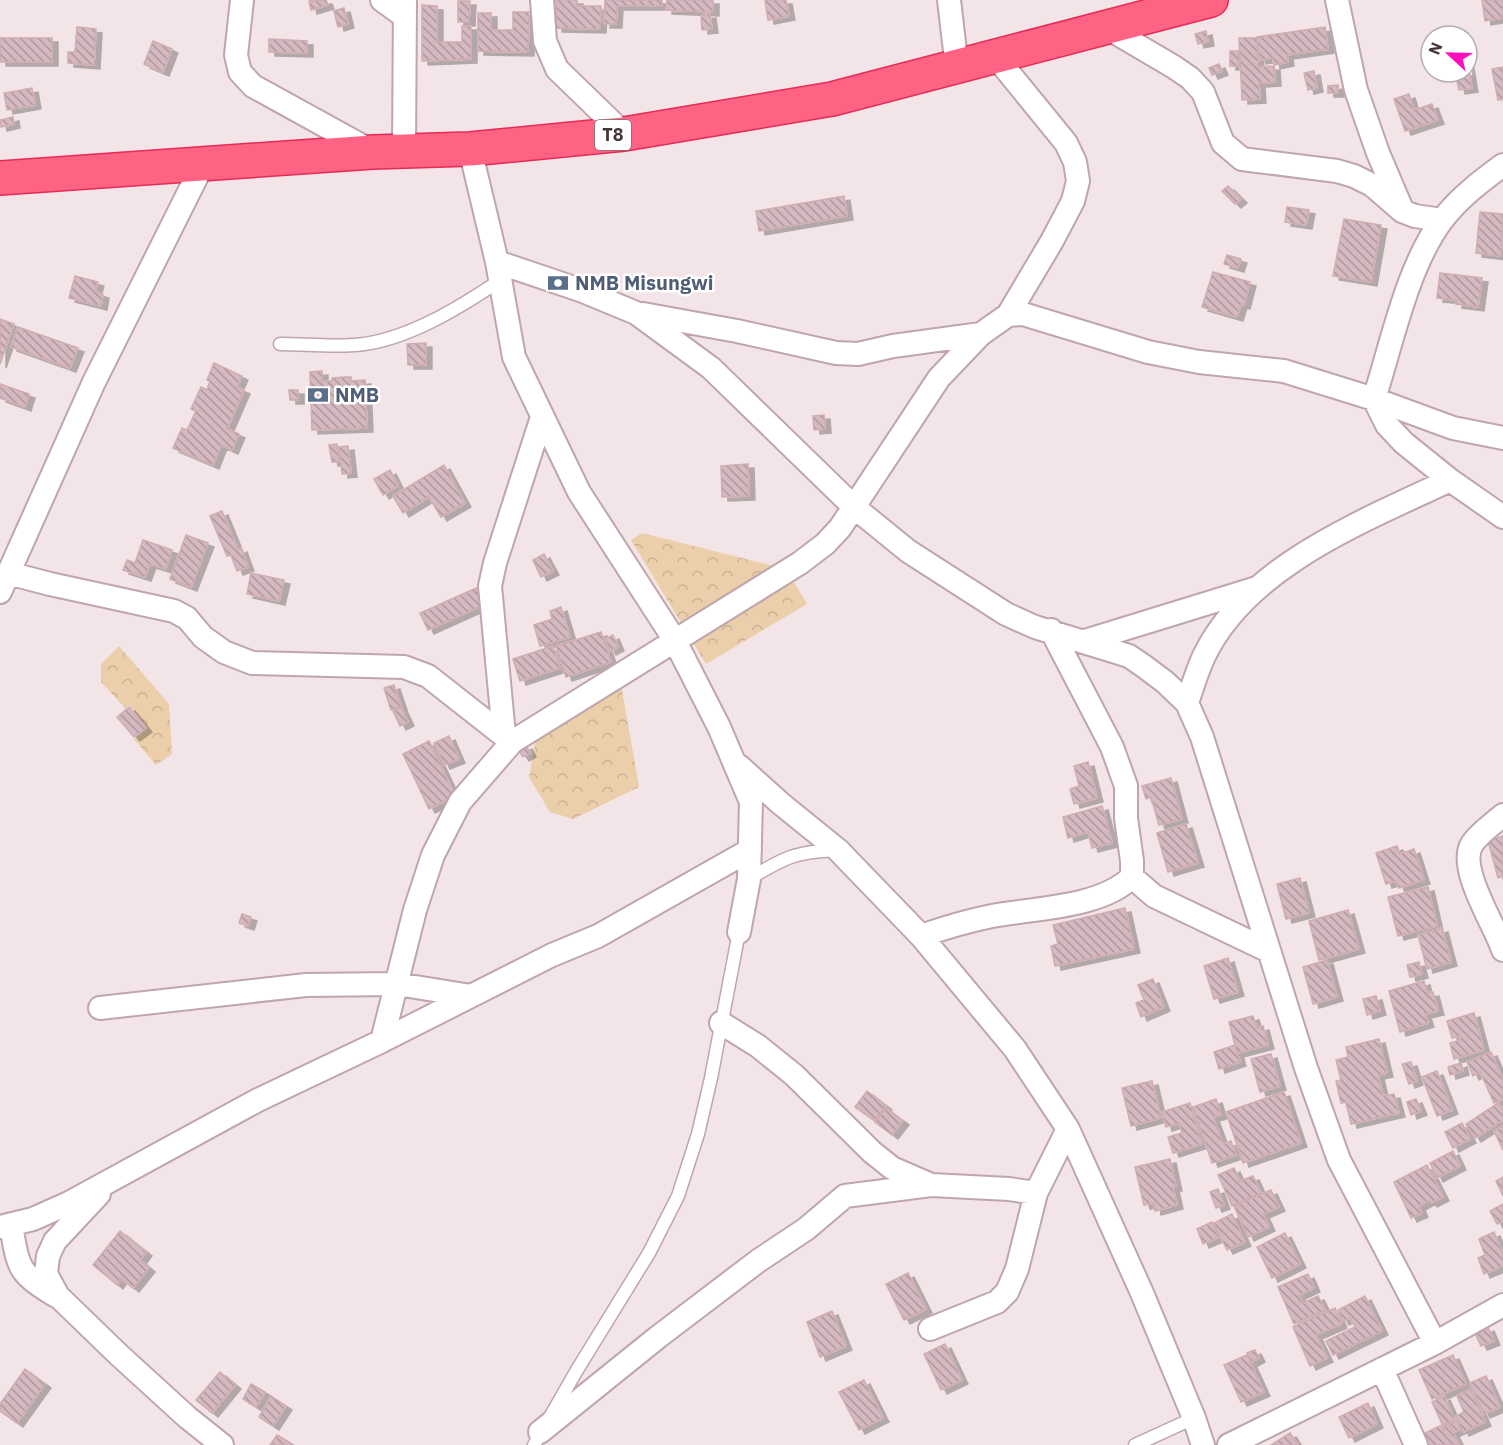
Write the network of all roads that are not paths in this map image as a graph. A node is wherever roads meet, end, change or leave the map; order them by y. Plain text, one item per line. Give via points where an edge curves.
1 (242, 0) edge
2 (382, 0) edge
3 (542, 0) edge
4 (949, 0) edge
5 (1211, 0) edge
6 (1337, 0) edge
7 (405, 8) edge
8 (1106, 27) junction
9 (996, 57) junction
10 (957, 68) junction
11 (624, 134) junction
12 (470, 149) junction
13 (388, 152) junction
14 (203, 164) junction
15 (1503, 165) edge
16 (0, 178) edge
17 (1402, 211) junction
18 (1442, 220) junction
19 (498, 272) junction
20 (636, 313) junction
21 (1008, 315) junction
22 (981, 334) junction
23 (280, 344) dead end
24 (1374, 399) junction
25 (543, 417) junction
26 (1500, 431) edge
27 (1450, 480) junction
28 (854, 507) junction
29 (1503, 517) edge
30 (4, 582) edge
31 (1258, 588) junction
32 (1051, 630) junction
33 (674, 639) junction
34 (1085, 641) junction
35 (1186, 703) junction
36 (508, 738) junction
37 (734, 762) junction
38 (1503, 815) edge
39 (838, 849) junction
40 (750, 850) junction
41 (1132, 877) junction
42 (749, 879) junction
43 (739, 932) joint
44 (921, 936) junction
45 (1503, 950) edge
46 (1269, 951) junction
47 (397, 984) junction
48 (471, 996) junction
49 (100, 1008) dead end
50 (721, 1023) junction
51 (382, 1041) junction
52 (1068, 1129) junction
53 (112, 1179) junction
54 (931, 1185) junction
55 (1036, 1193) junction
56 (6, 1226) edge
57 (58, 1296) junction
58 (1503, 1305) edge
59 (930, 1329) dead end
60 (1435, 1343) junction
61 (1382, 1369) junction
62 (1194, 1418) junction
63 (537, 1438) edge
64 (222, 1445) edge
65 (1135, 1445) edge
66 (1203, 1445) edge
67 (1229, 1445) edge
68 (1416, 1445) edge

1 - 13 street via 236,55 240,72 253,86
2 - 7 street
3 - 11 street via 545,41 556,69
4 - 10 street
5 - 8 highway, T8
6 - 17 street via 1356,90
7 - 13 street
8 - 9 highway, T8
8 - 17 street via 1190,78 1203,92 1223,143 1242,159 1354,176 1372,185
9 - 10 highway, T8
9 - 21 street via 1066,143 1076,162 1078,181 1073,201
10 - 11 highway, T8 via 832,99
11 - 12 highway, T8
12 - 13 highway, T8
12 - 19 street
13 - 14 highway, T8
14 - 16 highway, T8
14 - 30 street via 94,382
15 - 18 street
17 - 18 street
18 - 24 street via 1421,255
19 - 20 street via 583,291
19 - 23 lane via 471,300 391,339 354,345
19 - 25 street via 514,357
20 - 22 street via 836,353 858,354
20 - 28 street via 711,368
21 - 22 street
21 - 24 street via 1023,314 1148,352 1284,371
22 - 28 street via 939,378
24 - 26 street via 1453,428
24 - 27 street via 1398,437
25 - 33 street via 579,492
25 - 36 street via 490,586
27 - 29 street
27 - 31 street via 1296,557
28 - 32 street via 908,551 1005,614
28 - 33 street via 825,544
30 - 36 street via 60,586 174,611 224,652 252,663 404,667 428,676
31 - 34 street
31 - 35 street via 1228,620 1205,655
32 - 34 street
32 - 41 street via 1112,747 1126,786
33 - 36 street
33 - 37 street
34 - 35 street via 1129,656
35 - 46 street via 1202,737
36 - 47 street via 460,802 433,855
37 - 39 street
37 - 40 street via 751,802
38 - 45 street via 1474,842 1468,855 1471,874
39 - 42 lane via 806,851 780,860
39 - 44 street
40 - 42 street
40 - 48 street via 598,936
41 - 44 street via 1099,898 992,916
41 - 46 street via 1154,896
42 - 43 street
43 - 50 lane
44 - 52 street via 1015,1049
46 - 60 street via 1339,1160
47 - 48 street
47 - 49 street via 306,985
47 - 51 street
48 - 51 street
50 - 54 street via 758,1046 808,1087 892,1168
50 - 63 lane via 698,1134 678,1196 649,1253
51 - 53 street via 258,1100
52 - 55 street
52 - 62 street
53 - 56 street via 33,1219
53 - 57 street via 55,1241 48,1256 46,1274
54 - 55 street
54 - 63 street via 845,1196
55 - 59 street via 1017,1269 1007,1292 997,1302
56 - 57 street via 23,1272
57 - 64 street
58 - 60 street
60 - 61 street
61 - 67 street
61 - 68 street
62 - 65 lane
62 - 66 street

